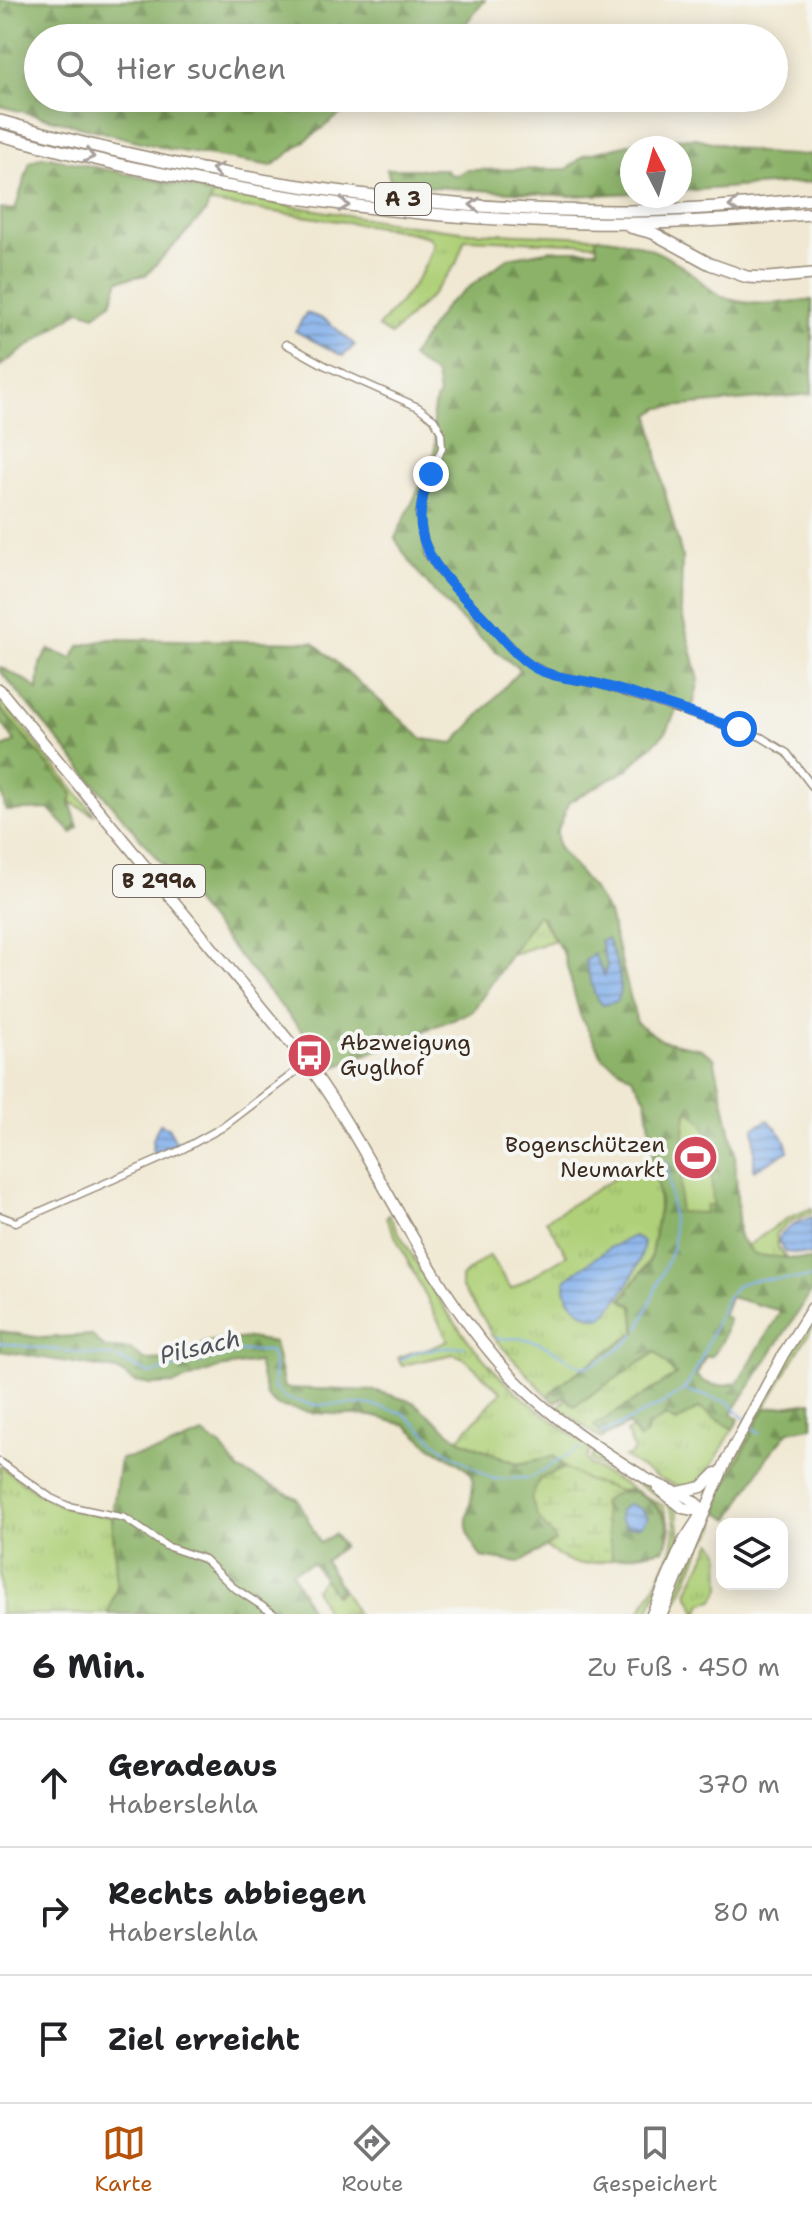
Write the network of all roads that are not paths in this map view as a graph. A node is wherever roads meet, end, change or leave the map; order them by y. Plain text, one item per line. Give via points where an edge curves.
1 (0, 121) edge
2 (0, 135) edge
3 (812, 199) edge
4 (812, 214) edge
5 (618, 223) junction
6 (812, 274) edge
7 (286, 344) dead end
8 (0, 690) edge
9 (812, 786) edge
10 (307, 1063) junction
11 (0, 1216) edge
12 (812, 1308) edge
13 (727, 1459) junction
14 (0, 1462) edge
15 (652, 1482) junction
16 (677, 1492) junction
17 (678, 1505) junction
18 (704, 1512) junction
19 (683, 1542) junction
20 (274, 1614) edge
21 (652, 1614) edge
22 (662, 1614) edge

3 -> 1 highway, A 3 via 631,211 428,202 262,179
2 -> 5 highway, A 3 via 157,172 340,204 558,223
4 - 5 highway, A 3
5 - 6 highway via 653,233 747,277
7 - 9 street via 434,419 442,448 419,514 426,552 526,662 552,675 599,684 778,745
8 - 10 main road, B 299a
10 - 11 street via 223,1127 181,1150 16,1222
10 - 15 main road, B 299a via 446,1292 497,1360 558,1418
12 - 13 main road
13 - 16 main road via 702,1487
13 - 18 main road
14 - 20 street via 51,1498 125,1518 166,1546 204,1559 233,1587
15 - 16 main road, B 299a
15 - 17 main road, B 299a
16 - 18 main road, B 299a
17 - 18 main road, B 299a
17 - 19 main road via 685,1521
18 - 19 main road
18 - 22 main road
19 - 21 main road

